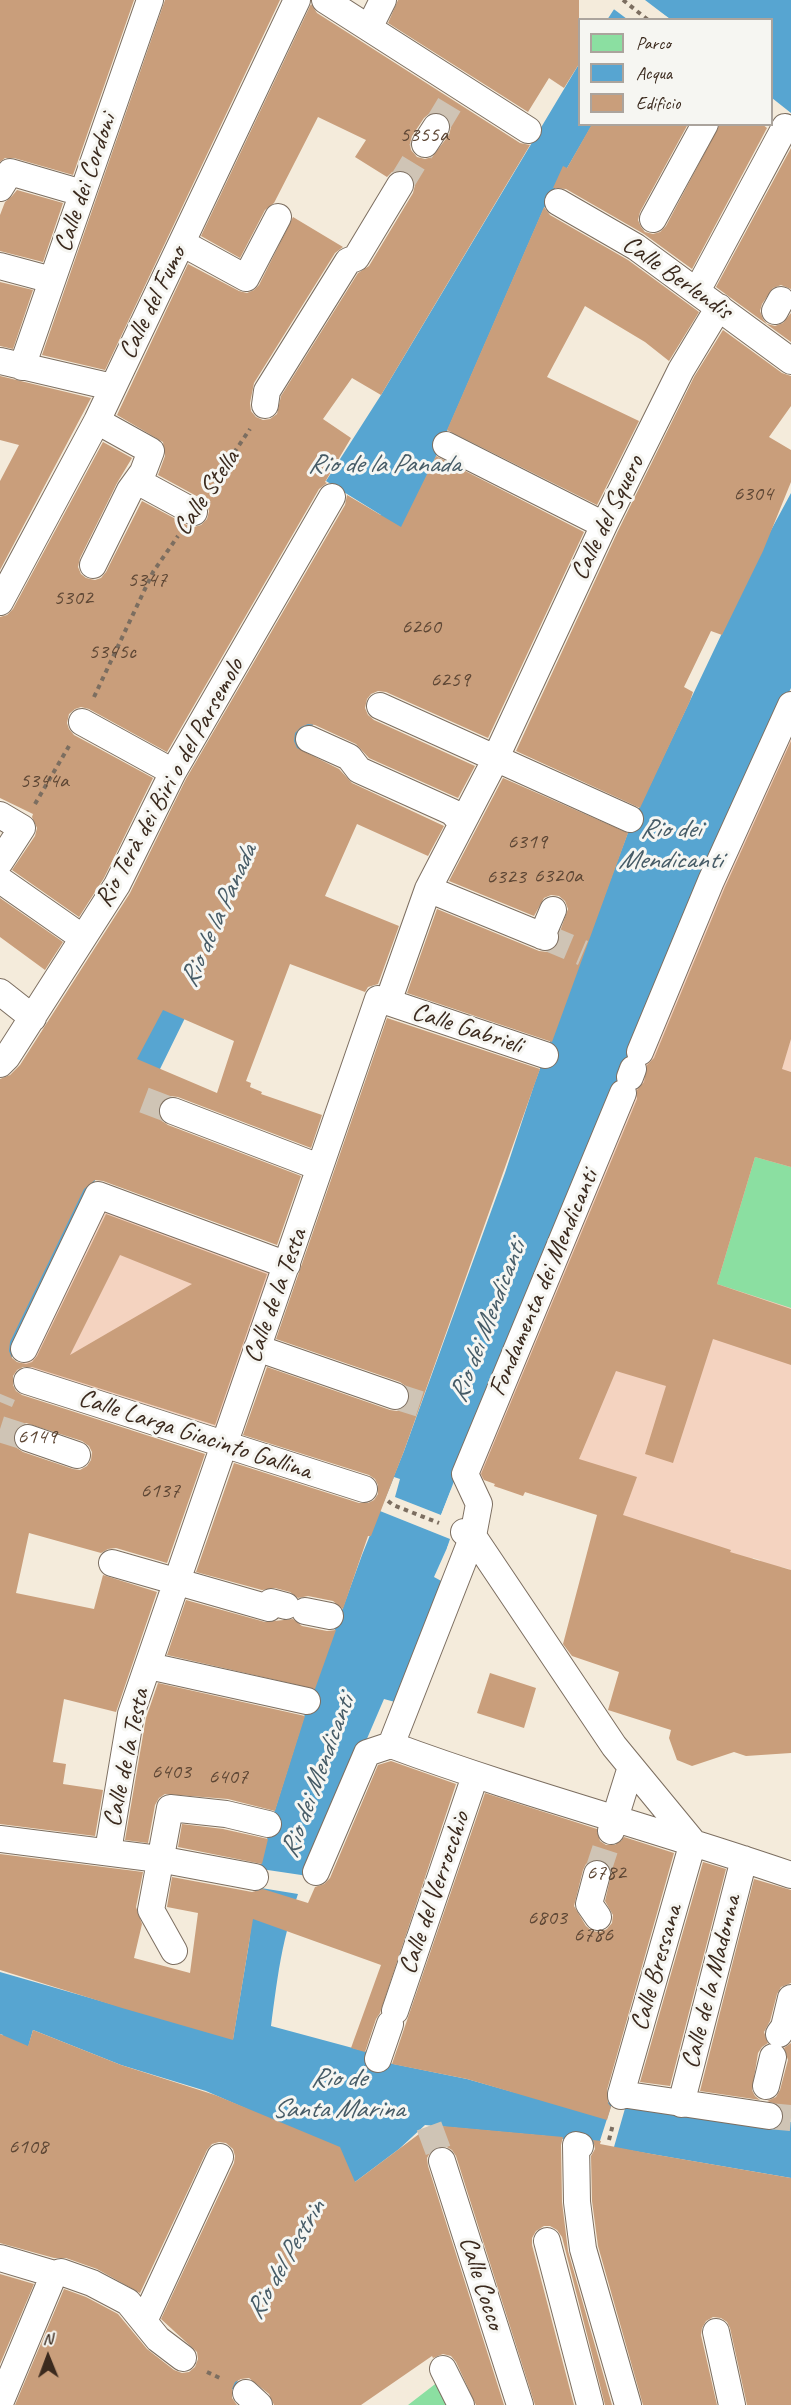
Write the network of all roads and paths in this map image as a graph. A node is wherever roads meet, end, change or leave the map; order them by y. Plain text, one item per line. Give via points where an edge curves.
1 (150, 0) edge
2 (297, 0) edge
3 (325, 0) edge
4 (383, 0) edge
5 (624, 1) edge
6 (646, 18) edge
7 (369, 28) junction
8 (782, 125) edge
9 (704, 126) edge
10 (528, 130) dead end
11 (4, 182) edge
12 (400, 185) tunnel mouth
13 (82, 193) junction
14 (558, 202) dead end
15 (278, 217) dead end
16 (644, 235) junction
17 (182, 243) junction
18 (0, 266) edge
19 (52, 280) junction
20 (697, 291) junction
21 (719, 307) junction
22 (777, 308) edge
23 (791, 361) edge
24 (11, 364) edge
25 (112, 387) junction
26 (265, 405) joint
27 (97, 421) junction
28 (446, 445) dead end
29 (140, 477) junction
30 (332, 497) dead end
31 (194, 512) junction
32 (604, 525) junction
33 (93, 565) dead end
34 (0, 602) edge
35 (791, 705) edge
36 (380, 706) dead end
37 (82, 722) junction
38 (309, 739) dead end
39 (493, 763) junction
40 (174, 772) junction
41 (17, 819) edge
42 (630, 819) dead end
43 (462, 823) junction
44 (0, 862) edge
45 (0, 880) edge
46 (428, 889) junction
47 (553, 910) dead end
48 (83, 938) junction
49 (0, 992) edge
50 (388, 1002) junction
51 (33, 1018) junction
52 (545, 1055) dead end
53 (0, 1064) edge
54 (173, 1111) tunnel mouth
55 (320, 1167) junction
56 (287, 1264) junction
57 (257, 1348) junction
58 (24, 1349) dead end
59 (27, 1381) dead end
60 (394, 1396) tunnel mouth
61 (27, 1438) tunnel mouth
62 (223, 1443) junction
63 (77, 1455) dead end
64 (364, 1489) dead end
65 (393, 1505) dead end
66 (459, 1530) junction
67 (112, 1563) dead end
68 (176, 1583) junction
69 (307, 1611) dead end
70 (149, 1666) junction
71 (307, 1701) dead end
72 (391, 1745) junction
73 (631, 1767) junction
74 (475, 1776) junction
75 (268, 1824) dead end
76 (613, 1825) junction
77 (0, 1839) edge
78 (693, 1842) junction
79 (108, 1851) junction
80 (159, 1859) junction
81 (744, 1859) junction
82 (316, 1872) dead end
83 (597, 1874) tunnel mouth
84 (791, 1875) edge
85 (255, 1877) dead end
86 (598, 1917) dead end
87 (174, 1951) dead end
88 (791, 1998) edge
89 (378, 2059) dead end
90 (766, 2086) dead end
91 (681, 2104) junction
92 (769, 2116) tunnel mouth
93 (580, 2146) dead end
94 (220, 2157) dead end
95 (442, 2161) tunnel mouth
96 (547, 2241) dead end
97 (0, 2258) edge
98 (54, 2274) junction
99 (143, 2321) junction
100 (716, 2332) dead end
101 (183, 2358) dead end
102 (443, 2369) dead end
103 (212, 2374) dead end
104 (243, 2393) edge
105 (0, 2403) edge
106 (461, 2405) edge
107 (520, 2405) edge
108 (590, 2405) edge
109 (628, 2405) edge
110 (732, 2405) edge

1 - 13 street, Calle dei Cordoni
2 - 17 street, Calle del Fumo
3 - 7 street
4 - 7 street
5 - 6 path
7 - 10 street via 457,91
8 - 20 street
9 - 16 street
11 - 13 street via 10,172
12 - 26 street via 273,381
13 - 19 street, Calle dei Cordoni
14 - 16 street, Calle Berlendis
15 - 17 street via 246,278
16 - 20 street, Calle Berlendis
17 - 25 street, Calle del Fumo
18 - 19 street
19 - 24 street, Calle dei Cordoni
20 - 21 street, Calle Berlendis
21 - 22 street, Calle Berlendis
21 - 32 street, Calle del Squero via 681,370
22 - 23 street, Calle Berlendis
24 - 25 street
25 - 27 street, Calle del Fumo
26 - 31 path, Calle Stella
27 - 29 street via 151,451
27 - 34 street, Calle del Fumo
28 - 32 street
29 - 31 street
29 - 33 street
30 - 40 street, Rio Terà dei Biri o del Parsemolo
31 - 37 path, Calle Stella via 153,572
32 - 39 street, Calle del Squero
35 - 66 street, Fondamenta dei Mendicanti via 711,881 465,1473 479,1504
36 - 39 street
37 - 40 street
37 - 41 path, Calle Stella
38 - 43 street via 349,757 359,770 452,812
39 - 42 street
39 - 43 street, Calle de la Testa
40 - 48 street, Rio Terà dei Biri o del Parsemolo via 117,885
41 - 44 street
43 - 46 street, Calle de la Testa
45 - 48 street
46 - 47 street via 544,936
46 - 50 street, Calle de la Testa
48 - 51 street, Rio Terà dei Biri o del Parsemolo
49 - 51 street
50 - 52 street, Calle Gabrieli
50 - 55 street, Calle de la Testa via 378,999
51 - 53 street, Rio Terà dei Biri o del Parsemolo
54 - 55 street
55 - 56 street, Calle de la Testa
56 - 57 street, Calle de la Testa
56 - 58 street via 98,1195
57 - 60 street
57 - 62 street, Calle de la Testa
59 - 62 street, Calle Larga Giacinto Gallina
61 - 63 street
62 - 64 street, Calle Larga Giacinto Gallina
62 - 68 street, Calle de la Testa
65 - 66 path
66 - 72 street
66 - 73 street
67 - 68 street
68 - 69 street via 269,1608 271,1602
68 - 70 street, Calle de la Testa
70 - 71 street
70 - 79 street, Calle de la Testa via 131,1714
72 - 74 street
72 - 82 street via 368,1753
73 - 76 street
73 - 78 street
74 - 76 street
74 - 89 street, Calle del Verrocchio
75 - 80 street via 226,1814 170,1808
76 - 78 street
77 - 79 street
78 - 81 street
78 - 91 street, Calle Bressana via 621,2095
79 - 80 street
80 - 85 street
80 - 87 street via 151,1910
81 - 84 street
81 - 91 street, Calle de la Madonna
83 - 86 street via 589,1904
88 - 90 street
91 - 92 street
93 - 109 street via 576,2145 577,2202 583,2249
94 - 99 street
95 - 107 street, Calle Cocco
96 - 108 street
97 - 98 street
98 - 99 street via 61,2272 92,2283
98 - 105 street
99 - 101 street
100 - 110 street
102 - 106 street
103 - 104 path

